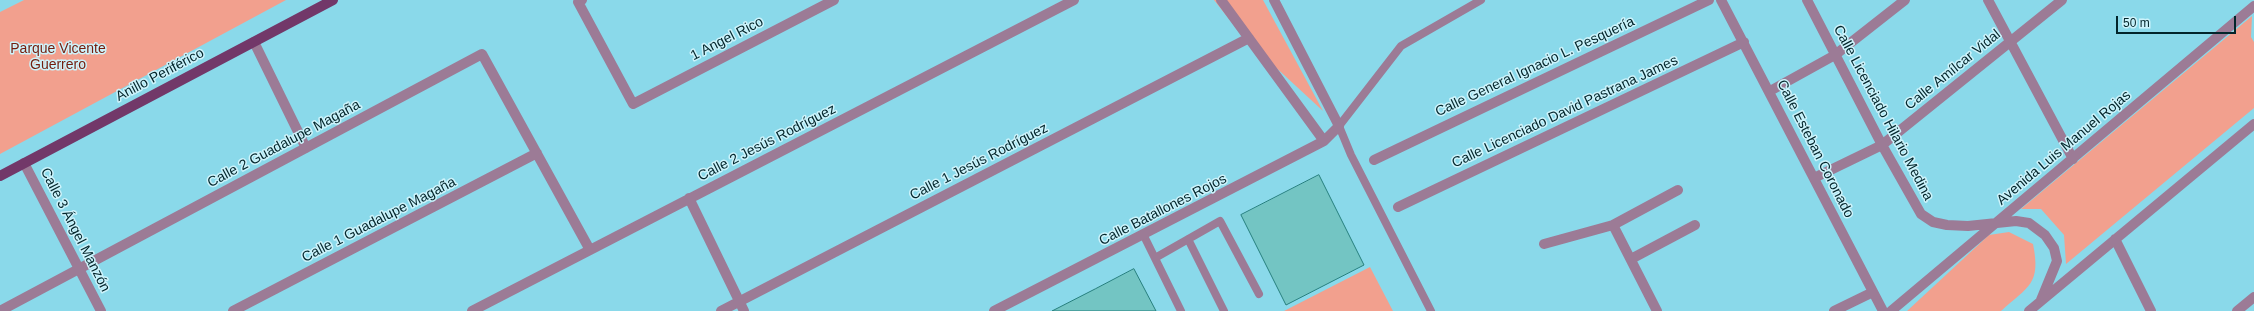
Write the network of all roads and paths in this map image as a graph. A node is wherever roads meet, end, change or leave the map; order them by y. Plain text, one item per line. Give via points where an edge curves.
1 (333, 0) edge
2 (834, 0) edge
3 (1074, 0) edge
4 (1221, 0) edge
5 (1274, 0) edge
6 (1481, 0) edge
7 (1709, 0) edge
8 (1721, 0) edge
9 (1807, 0) edge
10 (1904, 0) edge
11 (1988, 0) edge
12 (2062, 0) edge
13 (580, 1) edge
14 (2254, 6) edge
15 (1249, 38) junction
16 (254, 42) junction
17 (1744, 42) junction
18 (2010, 42) junction
19 (1835, 55) junction
20 (1770, 91) junction
21 (2254, 124) edge
22 (1339, 126) junction
23 (1324, 141) junction
24 (1882, 145) junction
25 (306, 148) junction
26 (537, 153) junction
27 (1374, 160) dead end
28 (2073, 160) junction
29 (24, 163) junction
30 (0, 176) edge
31 (1814, 178) junction
32 (1678, 190) dead end
33 (689, 198) junction
34 (1398, 206) dead end
35 (1996, 224) junction
36 (1613, 225) junction
37 (1695, 225) dead end
38 (1144, 236) junction
39 (1188, 239) junction
40 (2115, 239) junction
41 (1544, 244) dead end
42 (590, 250) junction
43 (1155, 258) junction
44 (1631, 259) junction
45 (80, 269) junction
46 (1873, 292) junction
47 (1259, 294) dead end
48 (2254, 297) edge
49 (2041, 300) junction
50 (739, 302) junction
51 (0, 311) edge
52 (101, 311) edge
53 (233, 311) edge
54 (472, 311) edge
55 (721, 311) edge
56 (744, 311) edge
57 (994, 311) edge
58 (1181, 311) edge
59 (1224, 311) edge
60 (1431, 311) edge
61 (1656, 311) edge
62 (1834, 311) edge
63 (1883, 311) edge
64 (1891, 311) edge
65 (2029, 311) edge
66 (2151, 311) edge
67 (2237, 311) edge

1 - 16 main road, Anillo Periférico
2 - 13 street, 1 Angel Rico via 633,104
3 - 33 street, Calle 2 Jesús Rodríguez
4 - 15 street
5 - 22 street
6 - 22 lane via 1401,46
7 - 27 street, Calle General Ignacio L. Pesquería
8 - 17 street, Calle Esteban Coronado
9 - 19 street, Calle Licenciado Hilario Medina
10 - 19 street
11 - 18 street
12 - 18 street, Calle Amílcar Vidal
14 - 28 street, Avenida Luis Manuel Rojas
15 - 23 street
15 - 50 street, Calle 1 Jesús Rodríguez
16 - 25 street
16 - 29 main road, Anillo Periférico
17 - 20 street, Calle Esteban Coronado
17 - 34 street, Calle Licenciado David Pastrana James
18 - 24 street, Calle Amílcar Vidal
18 - 28 street
19 - 20 street
19 - 24 street, Calle Licenciado Hilario Medina
20 - 31 street, Calle Esteban Coronado
21 - 40 street
22 - 23 street, Calle Batallones Rojos
22 - 60 lane via 1351,155
23 - 38 street, Calle Batallones Rojos
24 - 31 street, Calle Amílcar Vidal
24 - 35 street, Calle Licenciado Hilario Medina via 1921,214 1933,222 1947,225
25 - 26 street, Calle 2 Guadalupe Magaña via 482,54
25 - 45 street, Calle 2 Guadalupe Magaña
26 - 42 street
26 - 53 street, Calle 1 Guadalupe Magaña
28 - 35 street, Avenida Luis Manuel Rojas
29 - 30 main road, Anillo Periférico
29 - 45 street, Calle 3 Ángel Manzón
31 - 46 street, Calle Esteban Coronado
32 - 36 street
33 - 42 street, Calle 2 Jesús Rodríguez
33 - 50 street
35 - 49 street, Calle Licenciado Hilario Medina via 2016,221 2029,223 2045,235 2054,248 2057,261
35 - 64 street, Avenida Luis Manuel Rojas
36 - 41 street
36 - 44 street
37 - 44 street
38 - 43 lane
38 - 57 street, Calle Batallones Rojos
39 - 43 lane
39 - 47 lane via 1220,221
39 - 59 lane
40 - 49 street
40 - 66 street
42 - 54 street, Calle 2 Jesús Rodríguez
43 - 58 lane
44 - 61 street
45 - 51 street, Calle 2 Guadalupe Magaña
45 - 52 street, Calle 3 Ángel Manzón
46 - 62 street
46 - 63 street, Calle Esteban Coronado
48 - 67 street
49 - 65 street
50 - 55 street, Calle 1 Jesús Rodríguez
50 - 56 street

